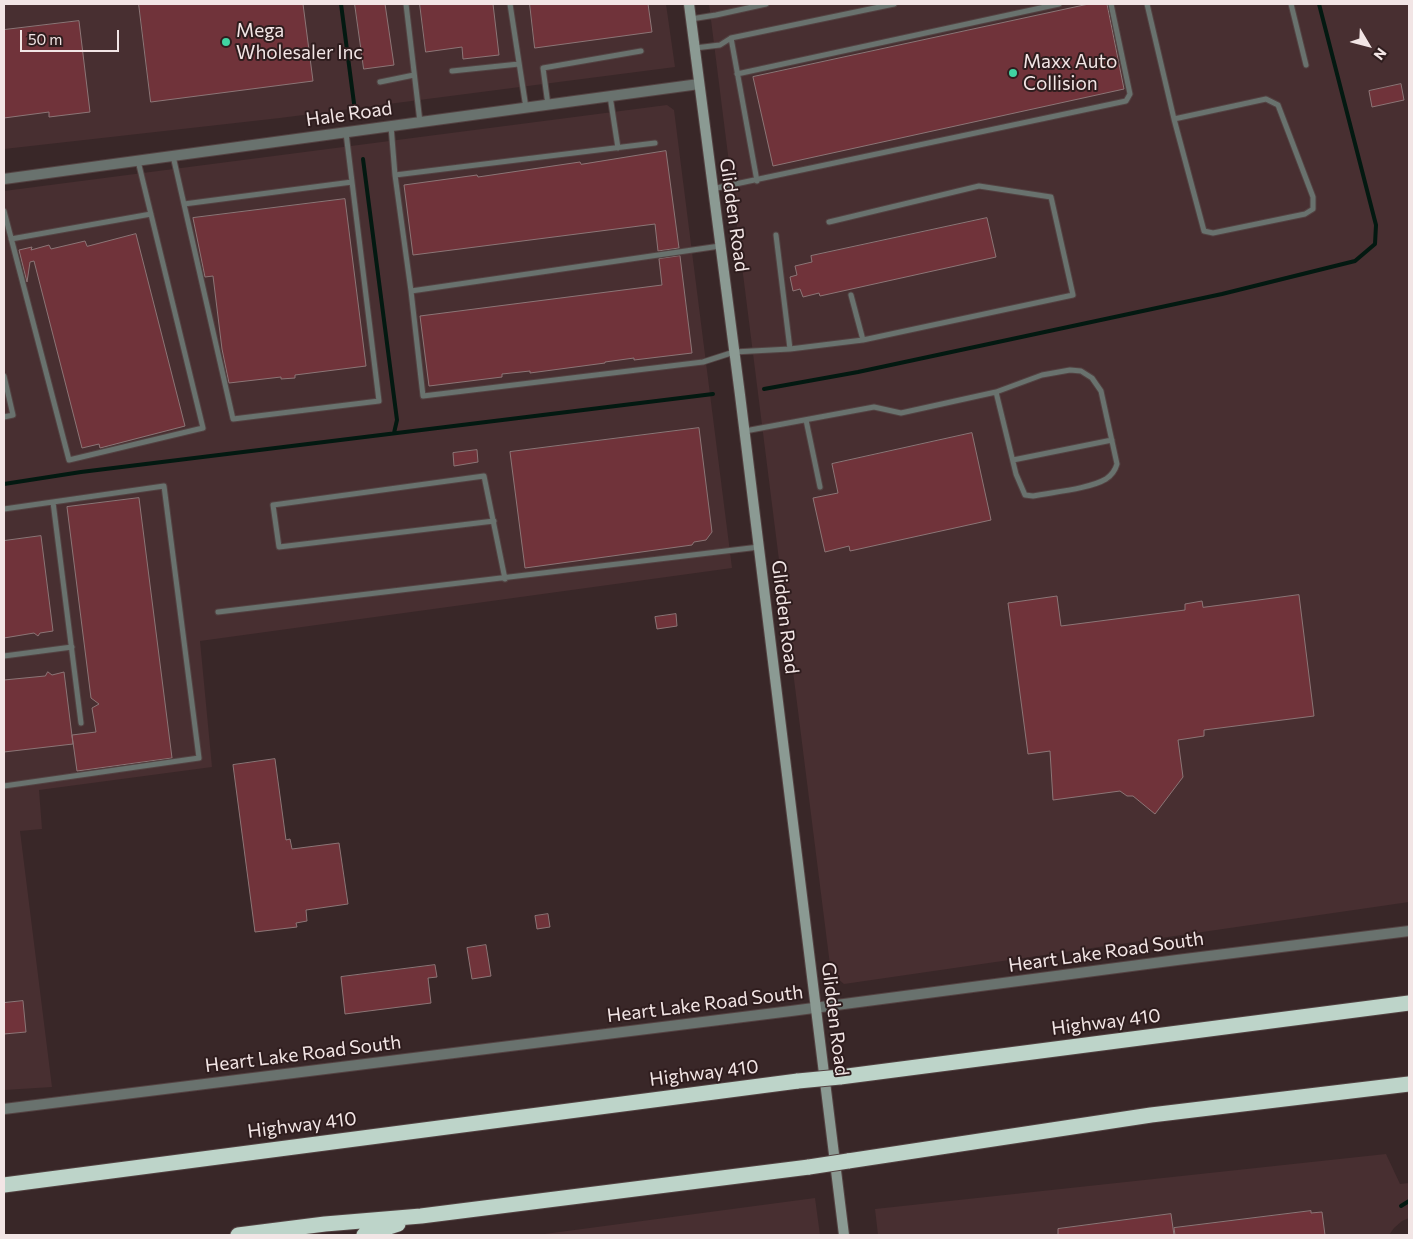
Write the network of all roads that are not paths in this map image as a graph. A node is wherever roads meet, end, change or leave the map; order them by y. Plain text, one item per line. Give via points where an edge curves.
1 (406, 4) edge
2 (510, 4) edge
3 (689, 4) edge
4 (766, 4) edge
5 (894, 4) edge
6 (1059, 4) edge
7 (1111, 4) edge
8 (1147, 4) edge
9 (1291, 4) edge
10 (746, 6) edge
11 (691, 19) junction
12 (731, 38) junction
13 (694, 48) junction
14 (641, 51) dead end
15 (519, 64) junction
16 (1306, 65) dead end
17 (452, 71) dead end
18 (738, 74) junction
19 (414, 75) junction
20 (380, 82) dead end
21 (698, 84) junction
22 (610, 96) junction
23 (548, 105) junction
24 (526, 108) junction
25 (1174, 119) junction
26 (420, 122) junction
27 (391, 126) junction
28 (346, 132) junction
29 (655, 143) dead end
30 (618, 148) junction
31 (173, 156) junction
32 (138, 160) junction
33 (396, 175) junction
34 (4, 179) edge
35 (757, 181) junction
36 (352, 182) junction
37 (712, 189) junction
38 (184, 204) junction
39 (4, 211) edge
40 (151, 214) junction
41 (829, 222) dead end
42 (776, 235) dead end
43 (11, 239) junction
44 (720, 246) junction
45 (411, 291) junction
46 (851, 295) dead end
47 (862, 340) junction
48 (790, 349) junction
49 (734, 352) junction
50 (4, 376) edge
51 (996, 392) junction
52 (4, 417) edge
53 (806, 420) junction
54 (744, 431) junction
55 (1112, 440) junction
56 (1013, 460) junction
57 (820, 487) dead end
58 (53, 502) junction
59 (4, 509) edge
60 (494, 521) junction
61 (759, 547) junction
62 (505, 578) junction
63 (218, 612) dead end
64 (72, 647) junction
65 (4, 656) edge
66 (81, 723) dead end
67 (4, 786) edge
68 (1409, 931) edge
69 (1409, 1003) edge
70 (816, 1008) junction
71 (1409, 1084) edge
72 (4, 1109) edge
73 (6, 1184) edge
74 (421, 1216) junction
75 (238, 1235) edge
76 (364, 1235) edge
77 (844, 1235) edge

1 - 19 lane
2 - 15 lane
3 - 11 street, Glidden Road
4 - 10 lane
5 - 12 lane
6 - 18 lane
7 - 35 lane via 1130,94 1126,101
8 - 25 lane
9 - 16 lane
10 - 11 lane
11 - 13 street, Glidden Road
12 - 13 lane via 720,45
12 - 18 lane
13 - 21 street, Glidden Road
14 - 23 lane via 543,68
15 - 17 lane
15 - 24 lane
18 - 35 lane
19 - 20 lane
19 - 26 lane
21 - 22 street, Hale Road
21 - 37 street, Glidden Road
22 - 23 street, Hale Road
22 - 30 lane
23 - 24 street, Hale Road
24 - 26 street, Hale Road
25 - 25 lane via 1204,230 1213,233 1305,214 1314,209 1313,197 1278,105 1266,99
26 - 27 street, Hale Road
27 - 28 street, Hale Road
27 - 33 lane
28 - 31 street, Hale Road
28 - 36 lane
29 - 30 lane
30 - 33 lane
31 - 32 street, Hale Road
31 - 38 lane
32 - 34 street, Hale Road
32 - 40 lane
33 - 45 lane
35 - 37 lane
36 - 38 lane
36 - 38 lane via 379,401 233,419
37 - 44 street, Glidden Road
39 - 43 lane
40 - 43 lane
40 - 43 lane via 203,428 69,460
41 - 47 lane via 979,186 1050,197 1073,295
42 - 48 lane
44 - 45 lane
44 - 49 street, Glidden Road
45 - 49 lane via 423,396 703,362
46 - 47 lane
47 - 48 lane
48 - 49 lane
49 - 54 street, Glidden Road
50 - 52 lane via 13,415
51 - 53 lane via 901,413 874,407
51 - 55 lane via 1042,375 1081,371 1092,378 1101,391
51 - 56 lane
53 - 54 lane
53 - 57 lane
54 - 61 street, Glidden Road
55 - 56 lane
55 - 56 lane via 1117,464 1115,472 1096,484 1025,495
58 - 59 lane
58 - 64 lane
58 - 67 lane via 164,486 199,758
60 - 60 lane via 484,476 273,506 279,547
60 - 62 lane
61 - 62 lane
61 - 70 street, Glidden Road
62 - 63 lane
64 - 65 lane
64 - 66 lane
68 - 70 street, Heart Lake Road South
69 - 73 highway, Highway 410, bridge
70 - 72 street, Heart Lake Road South
70 - 77 street, Glidden Road
71 - 74 highway, bridge via 1151,1115 809,1167
74 - 75 highway
74 - 76 highway

